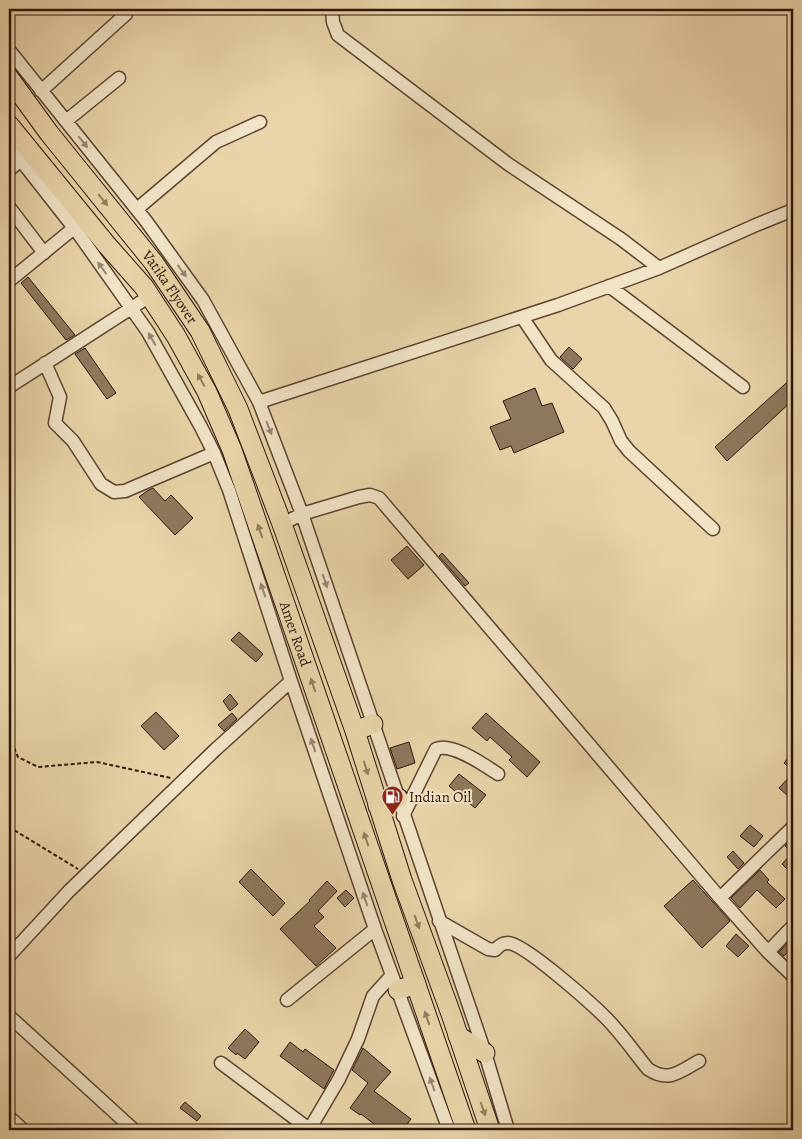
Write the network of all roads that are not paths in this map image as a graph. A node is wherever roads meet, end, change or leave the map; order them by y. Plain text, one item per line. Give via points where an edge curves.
1 (332, 9) edge
2 (126, 14) dead end
3 (9, 50) edge
4 (9, 78) edge
5 (119, 78) dead end
6 (41, 91) junction
7 (66, 121) junction
8 (260, 122) dead end
9 (9, 125) edge
10 (9, 144) edge
11 (21, 160) junction
12 (9, 170) edge
13 (9, 207) edge
14 (137, 209) junction
15 (793, 210) edge
16 (74, 228) junction
17 (44, 253) junction
18 (659, 268) junction
19 (9, 281) edge
20 (609, 286) junction
21 (150, 296) junction
22 (130, 308) junction
23 (522, 317) junction
24 (45, 363) junction
25 (9, 387) edge
26 (742, 387) dead end
27 (259, 402) junction
28 (214, 454) junction
29 (302, 514) junction
30 (282, 524) junction
31 (714, 528) dead end
32 (285, 632) junction
33 (291, 681) junction
34 (373, 724) junction
35 (355, 731) junction
36 (498, 774) dead end
37 (378, 806) junction
38 (401, 807) junction
39 (793, 827) edge
40 (720, 898) junction
41 (439, 921) junction
42 (793, 926) edge
43 (375, 929) junction
44 (768, 952) junction
45 (9, 956) edge
46 (793, 976) edge
47 (395, 983) junction
48 (416, 984) junction
49 (287, 1000) dead end
50 (9, 1016) edge
51 (458, 1036) junction
52 (485, 1052) junction
53 (699, 1062) dead end
54 (220, 1063) dead end
55 (9, 1118) edge
56 (23, 1130) edge
57 (134, 1130) edge
58 (309, 1130) edge
59 (449, 1130) edge
60 (466, 1130) edge
61 (490, 1130) edge
62 (508, 1130) edge

1 - 18 street via 338,35 508,164
2 - 6 street
3 - 6 street
4 -> 30 highway, Vatika Flyover via 141,247 200,331 240,414
5 - 7 street
6 - 7 street
7 -> 14 street
8 - 14 street via 216,142
9 - 21 highway, Vatika Flyover
10 - 11 street
11 - 12 street
11 - 16 street
13 - 17 street
14 -> 27 street via 203,300
15 - 18 street
16 - 17 street
22 -> 16 street
17 - 19 street
18 - 20 street
20 - 23 street
20 - 26 street
21 - 22 street
32 -> 21 highway, Amer Road via 232,450 207,392
22 - 24 street
28 -> 22 street via 148,332
23 - 27 street
23 - 31 street via 551,360 604,408 629,451
24 - 25 street
24 - 28 street via 60,397 55,423 73,441 96,477 114,492 125,491
27 -> 29 street
32 -> 28 street
29 - 30 street
29 -> 34 street
29 - 40 street via 359,497 370,495 379,498
30 - 35 highway, Vatika Flyover
32 - 33 street
48 -> 32 highway, Amer Road
43 -> 33 street
33 - 45 street via 87,874
34 - 35 highway
34 - 38 street
35 -> 37 highway, Vatika Flyover
36 - 38 street via 446,746 436,749
37 - 38 highway
37 -> 51 highway, Vatika Flyover
38 - 41 street
39 - 40 street
40 - 44 street
41 - 52 street
41 - 53 street via 488,949 495,950 507,942 515,944 607,1019 654,1073 673,1076
42 - 44 street
43 - 47 street
43 - 49 street
44 - 46 street
47 - 48 highway
47 - 58 street via 373,996 350,1055
59 -> 47 street
60 -> 48 highway, Amer Road
50 - 57 street
51 - 52 highway
51 -> 61 highway, Vatika Flyover
52 - 62 street
54 - 58 street
55 - 56 street

